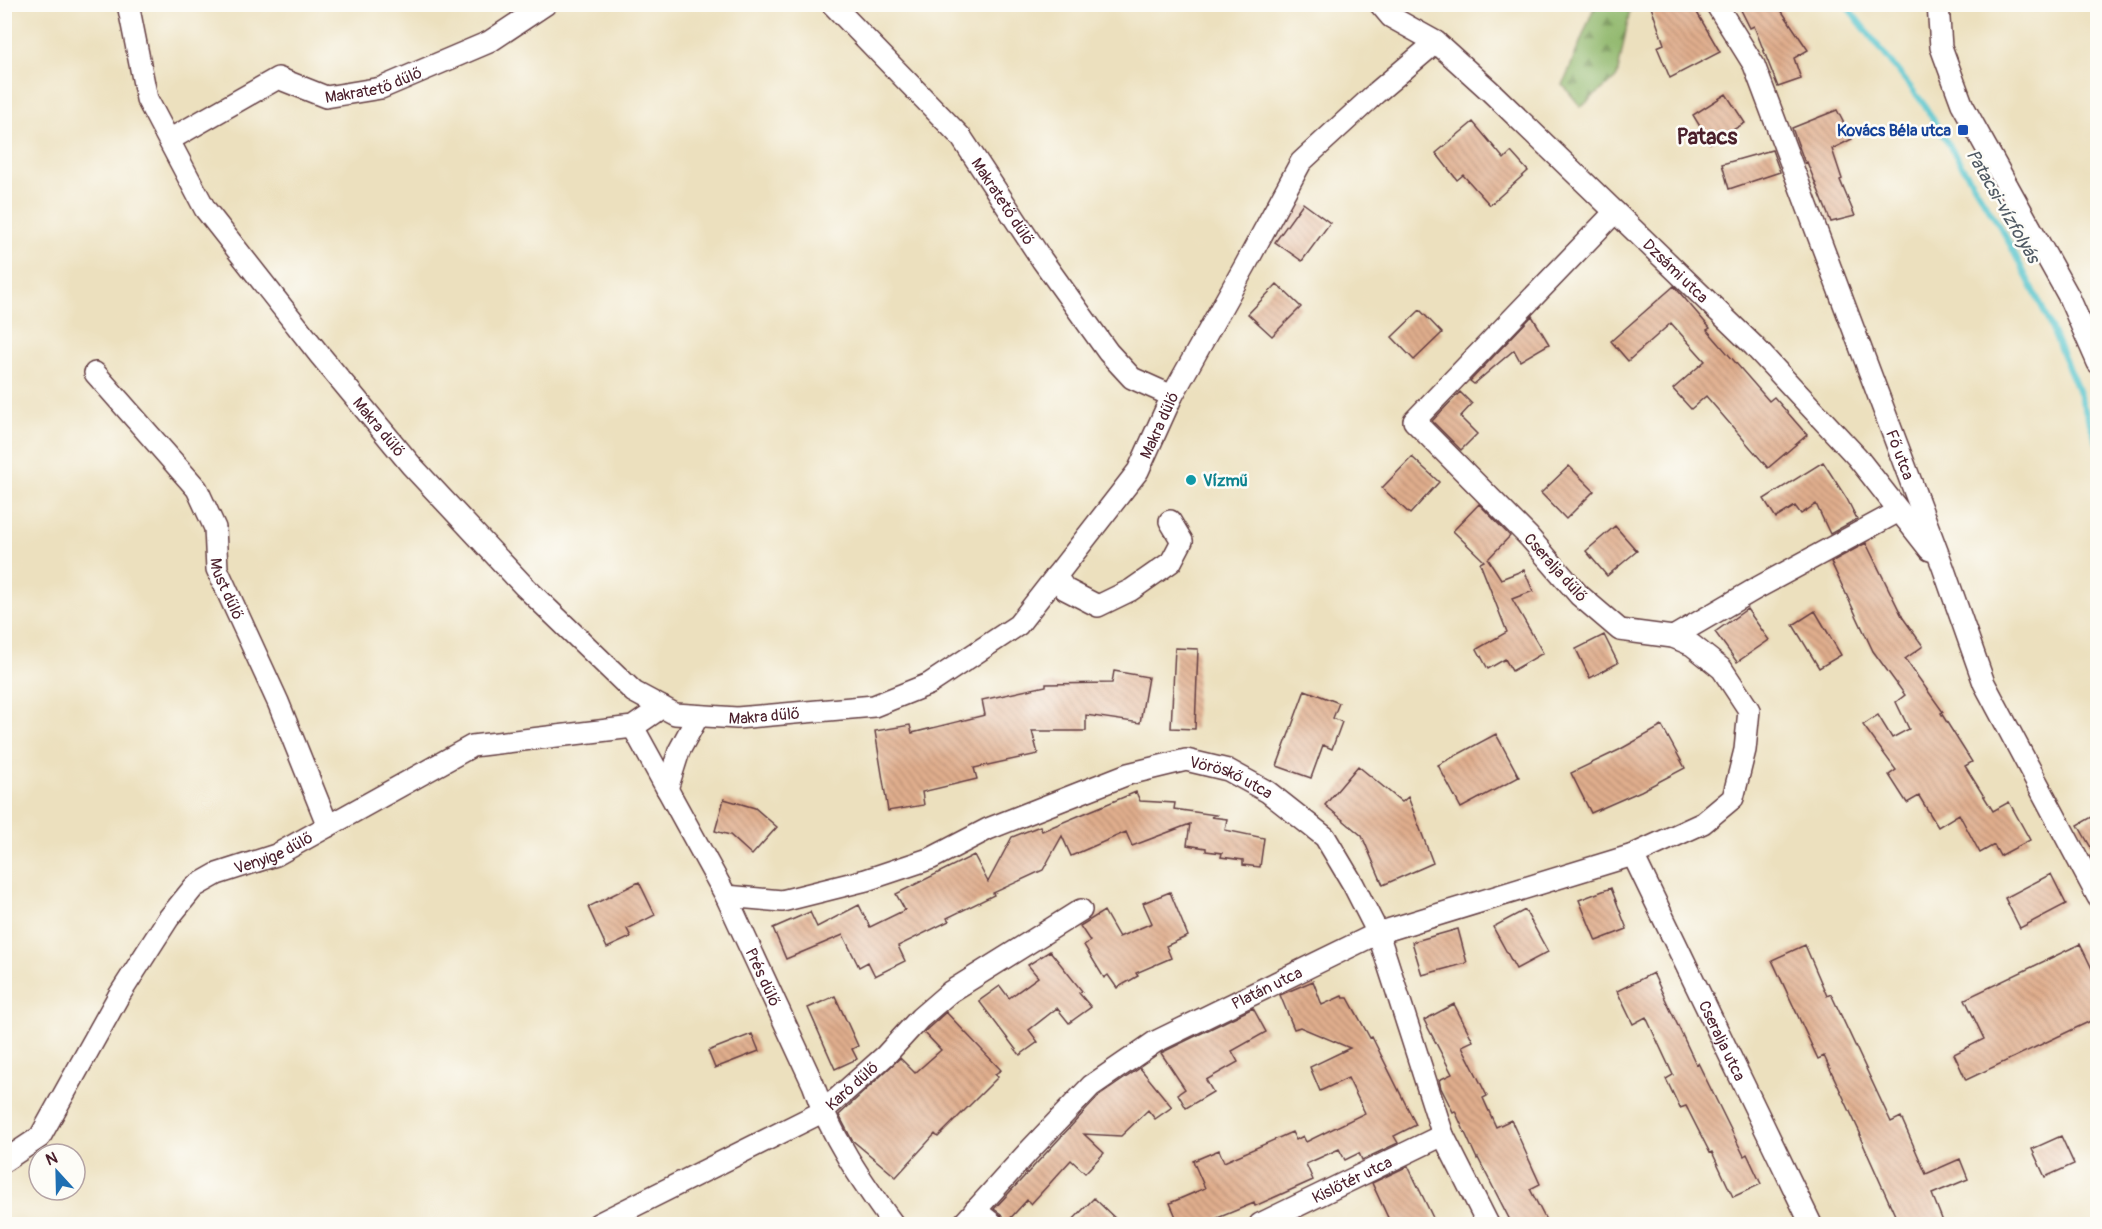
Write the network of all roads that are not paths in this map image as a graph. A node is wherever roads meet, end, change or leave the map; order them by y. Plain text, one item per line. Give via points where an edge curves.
1 (128, 4) edge
2 (546, 4) edge
3 (832, 4) edge
4 (1380, 4) edge
5 (1716, 4) edge
6 (1938, 4) edge
7 (1436, 42) junction
8 (169, 140) junction
9 (1615, 212) junction
10 (2097, 363) edge
11 (95, 373) dead end
12 (1172, 396) junction
13 (1899, 511) junction
14 (1170, 521) dead end
15 (1943, 567) junction
16 (1056, 576) junction
17 (1673, 637) junction
18 (662, 707) junction
19 (698, 716) junction
20 (633, 727) junction
21 (667, 789) junction
22 (328, 826) junction
23 (1633, 855) junction
24 (726, 896) junction
25 (2097, 897) edge
26 (1081, 910) dead end
27 (1378, 933) junction
28 (822, 1112) junction
29 (1443, 1135) junction
30 (4, 1161) edge
31 (969, 1217) edge
32 (598, 1224) edge
33 (893, 1224) edge
34 (993, 1224) edge
35 (1260, 1224) edge
36 (1488, 1224) edge
37 (1811, 1224) edge

1 - 8 street, Makra dűlő via 147,99
2 - 8 street, Makratető dűlő via 489,42 381,88 326,97 278,78
3 - 12 street, Makratető dűlő via 961,137 1108,352 1132,378
4 - 7 street, Dzsámi utca via 1391,17
5 - 15 street, Fő utca via 1754,64
6 - 10 street via 1941,47 1962,104 2068,294
7 - 9 street, Dzsámi utca
7 - 12 street, Makra dűlő via 1301,162
8 - 18 street, Makra dűlő via 205,209 411,465 598,659 634,692
9 - 13 street, Dzsámi utca via 1754,346 1857,457
9 - 17 street, Cseralja dűlő via 1414,421 1529,537 1579,595 1620,630
11 - 22 street, Must dűlő via 197,489 215,528 217,569 278,702
12 - 16 street, Makra dűlő via 1138,471
13 - 15 street, Dzsámi utca
13 - 17 street
14 - 16 street via 1182,541 1171,562 1131,591 1098,606 1065,589
15 - 25 street, Fő utca via 1984,683
16 - 19 street, Makra dűlő via 1018,625 929,684 874,705 737,718
17 - 23 street, Cseralja dűlő via 1692,645 1722,669 1749,710 1745,750 1733,798 1703,823
18 - 19 street, Makra dűlő via 675,714
18 - 20 street, Venyige dűlő
19 - 21 street via 679,750
20 - 21 street, Prés dűlő
20 - 22 street, Venyige dűlő via 472,746
21 - 24 street, Prés dűlő
22 - 30 street, Venyige dűlő via 276,855 217,874 194,887 168,919 118,997 40,1137
23 - 27 street, Platán utca
23 - 37 street, Cseralja utca
24 - 27 street, Vöröskő utca via 782,901 866,880 932,858 988,829 1128,774 1186,760 1228,770 1268,792 1325,837
24 - 28 street, Prés dűlő via 813,1084
26 - 28 street, Karó dűlő via 950,992
27 - 29 street, Vöröskő utca
27 - 31 street, Platán utca via 1155,1042 1092,1086
28 - 32 street, Karó dűlő
28 - 33 street, Prés dűlő via 871,1195
29 - 35 street, Kislőtér utca
29 - 36 street, Vöröskő utca
31 - 34 street

